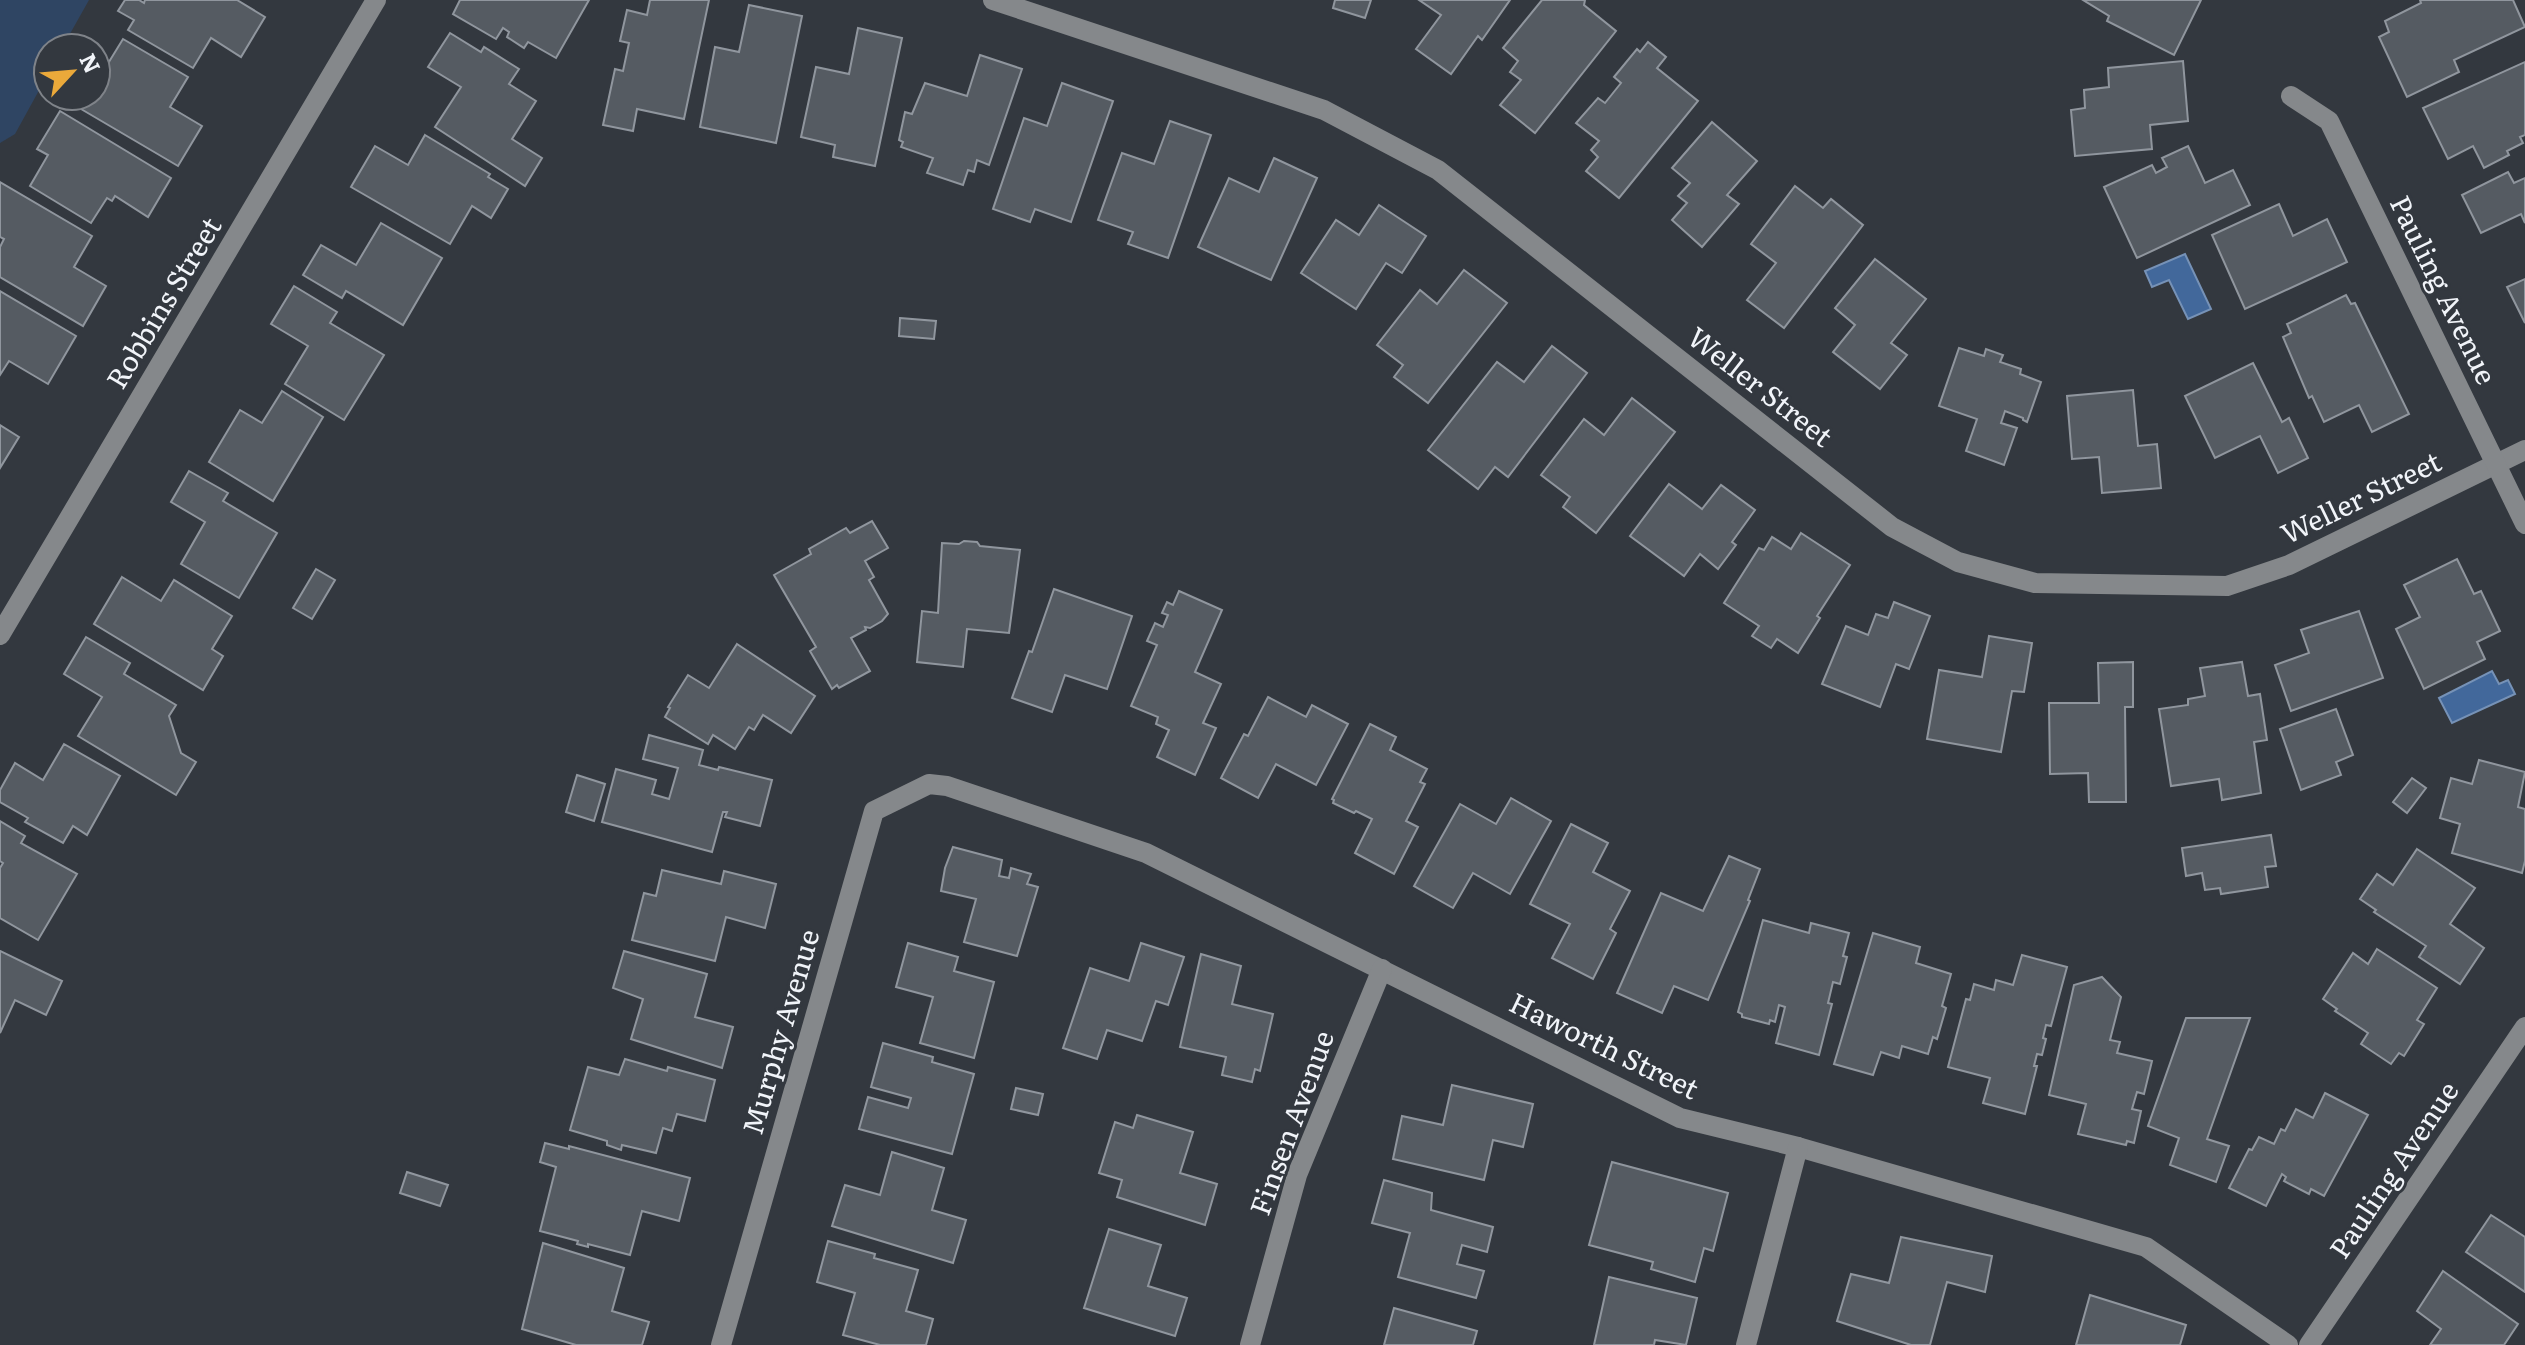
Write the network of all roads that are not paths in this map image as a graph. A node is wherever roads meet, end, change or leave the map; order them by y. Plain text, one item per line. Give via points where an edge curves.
1 (376, 0) edge
2 (993, 0) edge
3 (2291, 96) dead end
4 (2525, 450) edge
5 (2496, 464) junction
6 (2525, 524) edge
7 (0, 635) edge
8 (947, 786) joint
9 (1382, 969) junction
10 (2525, 1027) edge
11 (1798, 1147) junction
12 (721, 1345) edge
13 (1250, 1345) edge
14 (1746, 1345) edge
15 (2288, 1345) edge
16 (2309, 1345) edge

1 - 7 street, Robbins Street
2 - 5 street, Weller Street via 1324,110 1438,170 1892,527 1958,562 2035,583 2227,586 2289,565
3 - 5 street, Pauling Avenue via 2329,121
4 - 5 street, Weller Street
5 - 6 street, Pauling Avenue
8 - 9 street, Haworth Street via 1146,853
8 - 12 street, Murphy Avenue via 929,784 874,811
9 - 11 street, Haworth Street via 1680,1118
9 - 13 street, Finsen Avenue via 1297,1175
10 - 16 street, Pauling Avenue
11 - 14 street
11 - 15 street, Haworth Street via 2146,1247

